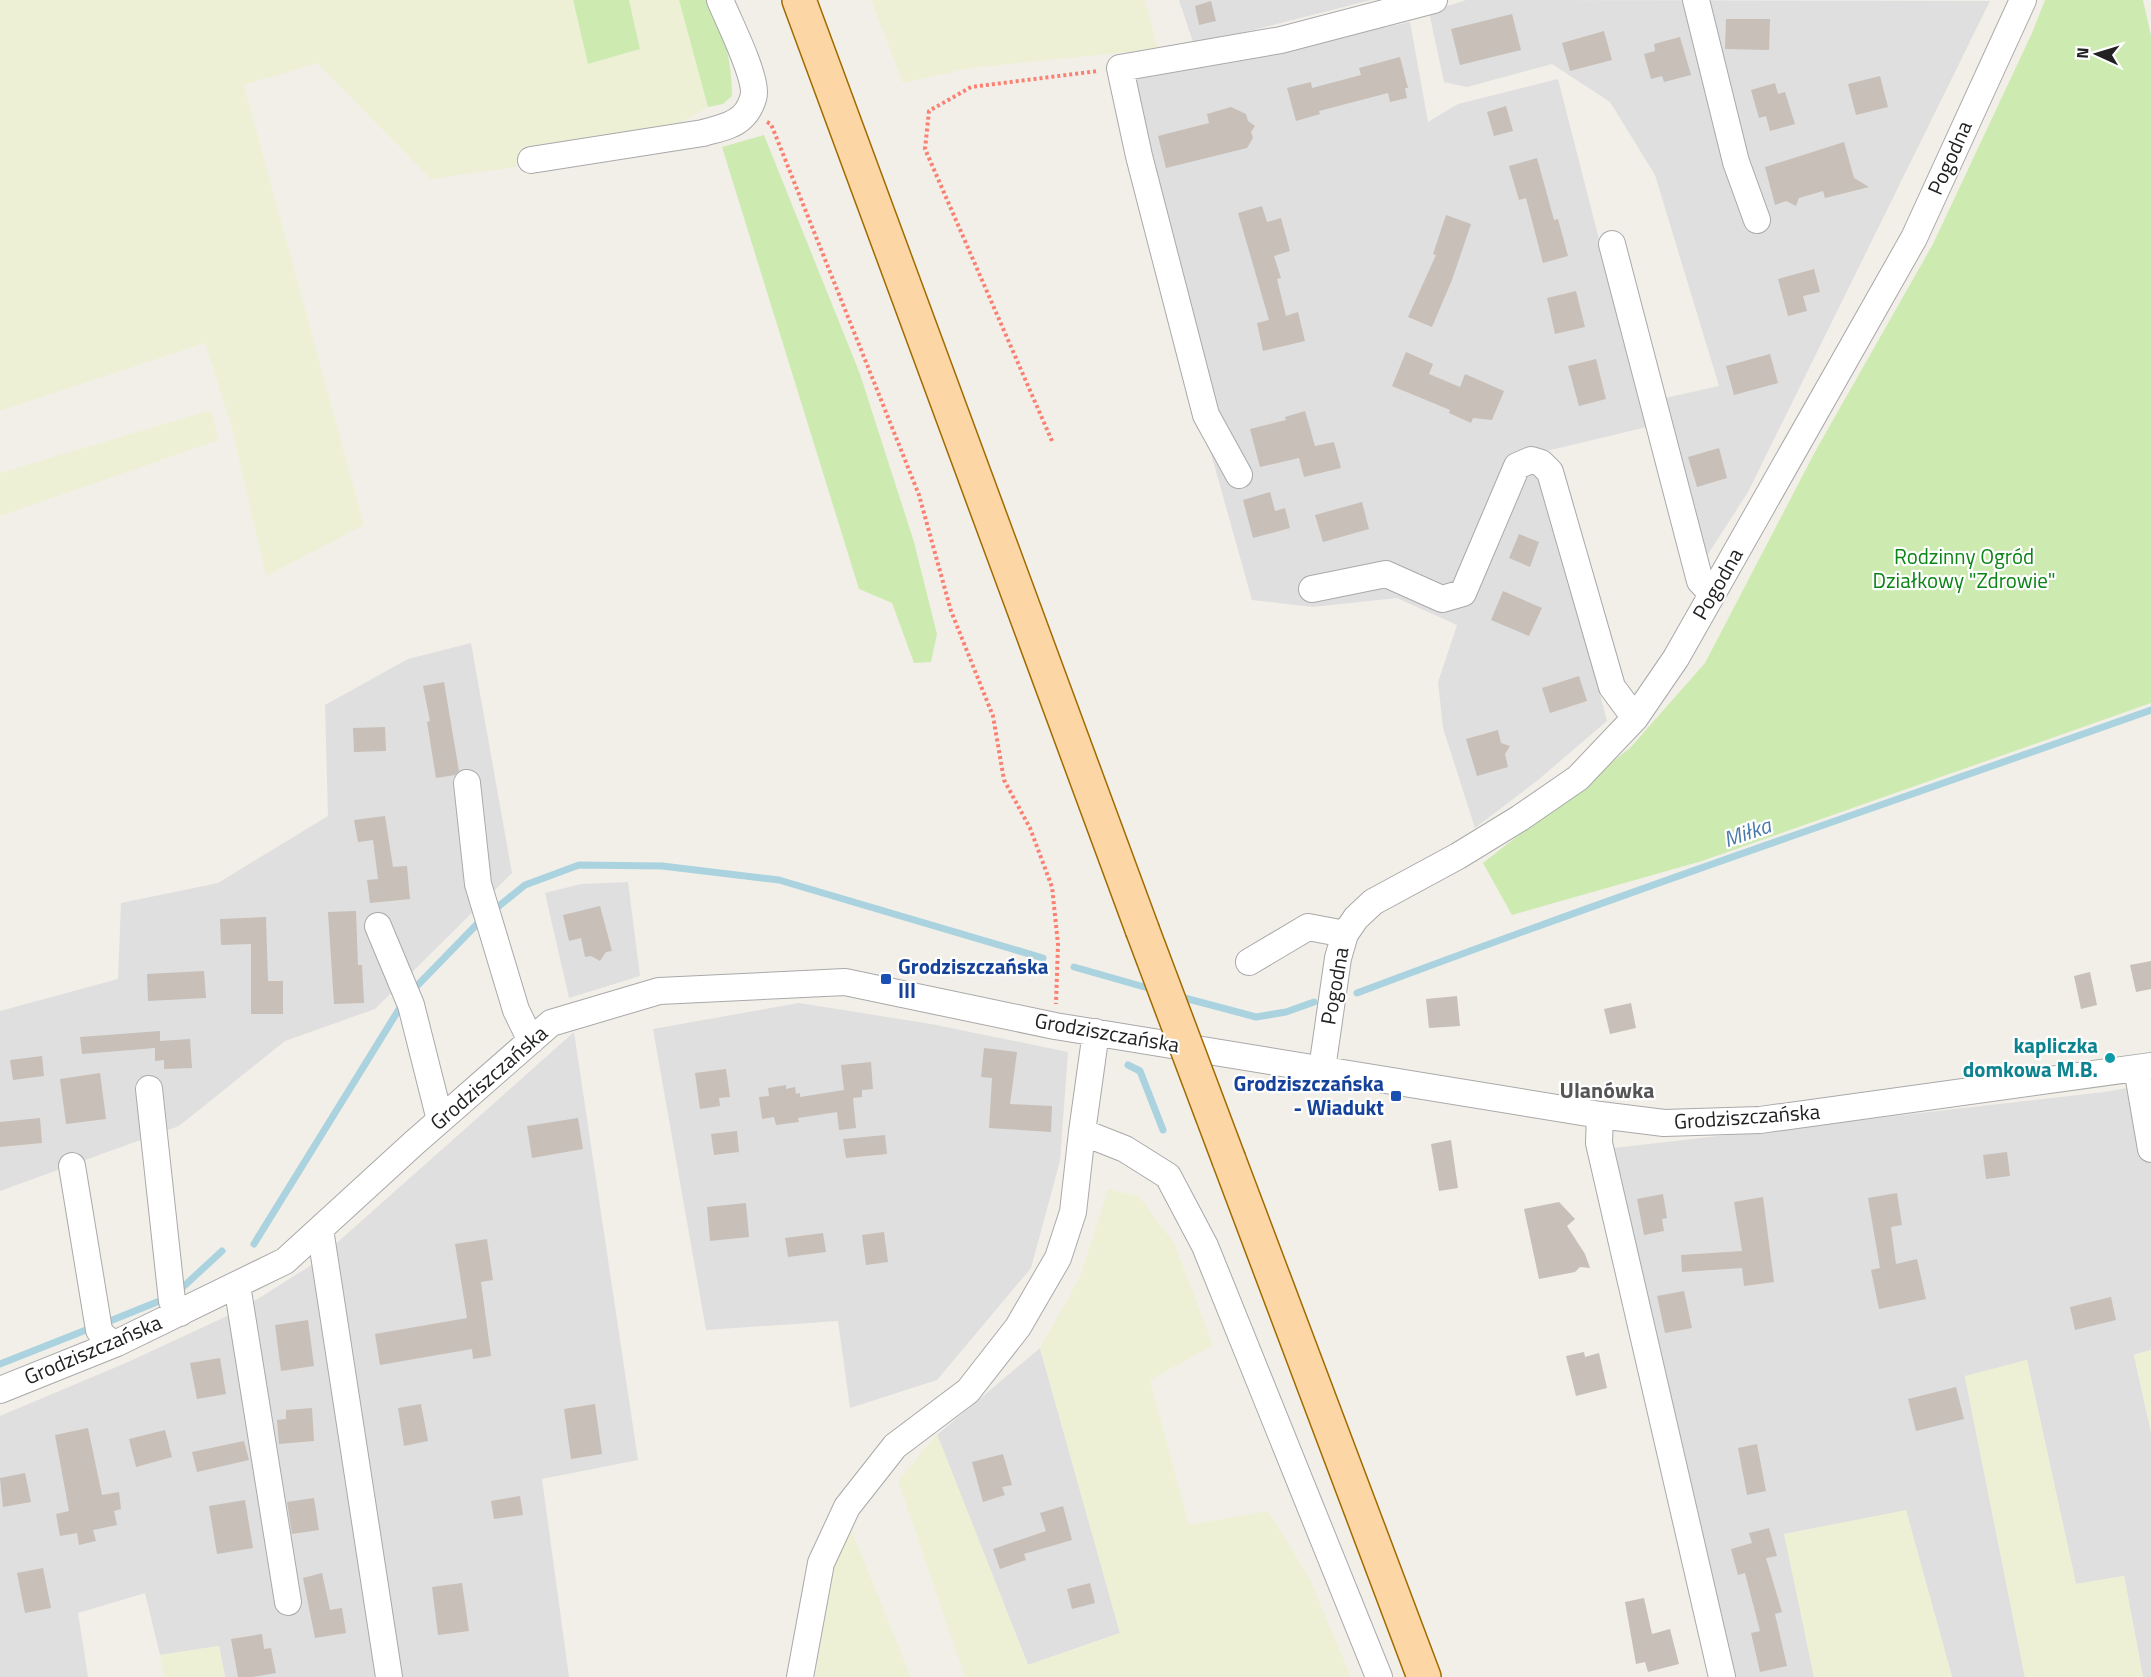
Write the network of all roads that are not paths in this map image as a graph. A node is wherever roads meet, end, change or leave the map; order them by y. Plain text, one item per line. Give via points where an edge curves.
1 (720, 0) edge
2 (799, 0) edge
3 (1434, 0) edge
4 (1696, 0) edge
5 (2023, 0) edge
6 (531, 160) dead end
7 (1757, 220) dead end
8 (1612, 244) dead end
9 (1239, 475) dead end
10 (1312, 589) dead end
11 (1712, 594) junction
12 (1635, 718) junction
13 (467, 783) dead end
14 (378, 926) dead end
15 (1345, 934) junction
16 (1249, 962) dead end
17 (1096, 1032) junction
18 (531, 1041) junction
19 (2144, 1067) edge
20 (1322, 1069) junction
21 (149, 1089) dead end
22 (1600, 1115) junction
23 (440, 1120) junction
24 (1082, 1132) junction
25 (2151, 1149) edge
26 (72, 1166) dead end
27 (321, 1229) junction
28 (237, 1285) junction
29 (180, 1313) junction
30 (114, 1344) junction
31 (0, 1390) edge
32 (288, 1602) dead end
33 (389, 1677) edge
34 (800, 1677) edge
35 (1378, 1677) edge
36 (1424, 1677) edge
37 (1722, 1677) edge

1 - 6 street via 750,74 754,94 741,119 703,133
2 - 36 main road, bridge via 1142,929
3 - 9 street via 1281,40 1120,68 1206,415
4 - 7 street via 1736,162
5 - 11 street, Pogodna via 1914,237
8 - 11 street via 1700,581
10 - 12 street via 1386,574 1442,599 1463,593 1517,466 1531,459 1550,472 1612,687
11 - 12 street, Pogodna via 1676,658
12 - 15 street, Pogodna via 1578,778 1458,856 1373,902
13 - 18 street via 478,884 516,1010
14 - 23 street via 411,1005
15 - 16 street via 1308,927
15 - 20 street, Pogodna
17 - 18 street, Grodziszczańska via 845,982 659,991 551,1023
17 - 20 street, Grodziszczańska
17 - 24 street
18 - 23 street, Grodziszczańska
19 - 22 street, Grodziszczańska via 1760,1120 1664,1123
19 - 25 street
20 - 22 street, Grodziszczańska
21 - 29 street via 172,1301
22 - 37 street via 1599,1143
23 - 27 street, Grodziszczańska
24 - 34 street via 1074,1212 1058,1258 1018,1327 968,1391 895,1446 847,1507 821,1563
24 - 35 street via 1125,1149 1168,1176 1205,1246
26 - 30 street via 99,1330
27 - 28 street, Grodziszczańska via 285,1261
27 - 33 street
28 - 29 street, Grodziszczańska
28 - 32 street
29 - 30 street, Grodziszczańska
30 - 31 street, Grodziszczańska

